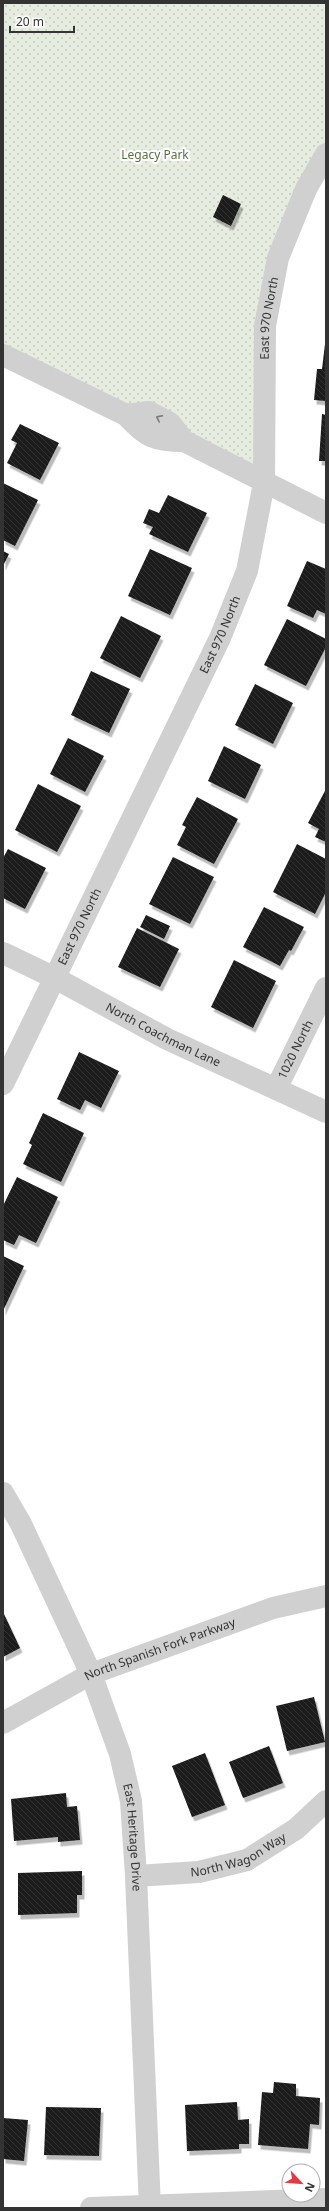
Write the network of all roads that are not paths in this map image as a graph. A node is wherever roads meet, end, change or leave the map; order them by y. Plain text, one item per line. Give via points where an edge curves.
1 (326, 154) edge
2 (3, 355) edge
3 (264, 484) junction
4 (326, 514) edge
5 (3, 953) edge
6 (55, 978) junction
7 (326, 988) edge
8 (3, 1084) edge
9 (276, 1089) junction
10 (326, 1112) edge
11 (3, 1493) edge
12 (326, 1596) edge
13 (91, 1674) junction
14 (3, 1723) edge
15 (326, 1801) edge
16 (136, 1876) junction
17 (326, 2199) edge
18 (150, 2207) edge
19 (91, 2208) edge

1 - 3 street, East 970 North via 306,189 278,258 265,326
2 - 3 street via 126,415 149,412 170,423 184,441
3 - 4 street
3 - 6 street, East 970 North via 247,571 220,638
5 - 6 street, North Coachman Lane
6 - 8 street, East 970 North
6 - 9 street, North Coachman Lane via 167,1039
7 - 9 street, 1020 North
9 - 10 street, North Coachman Lane
11 - 13 street, East Heritage Drive via 22,1524
12 - 13 street, North Spanish Fork Parkway via 272,1608
13 - 14 street, North Spanish Fork Parkway
13 - 16 street, East Heritage Drive via 120,1754 131,1801
15 - 16 street, North Wagon Way via 296,1829 247,1860 199,1872
16 - 18 street, East Heritage Drive
17 - 18 street
18 - 19 street

